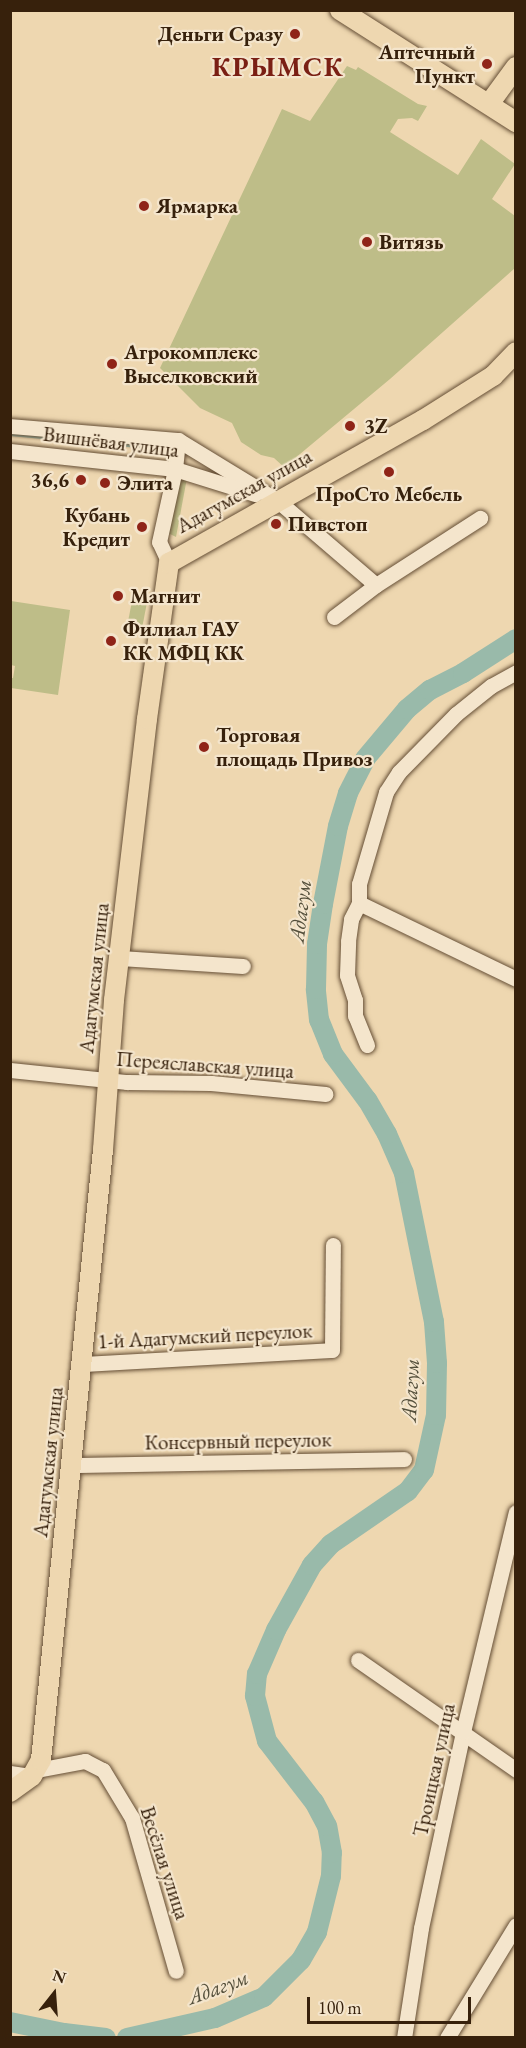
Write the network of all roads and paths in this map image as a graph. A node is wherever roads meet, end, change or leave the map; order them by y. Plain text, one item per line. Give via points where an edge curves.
1 (339, 10) edge
2 (516, 68) edge
3 (489, 104) junction
4 (516, 122) edge
5 (516, 352) edge
6 (10, 426) edge
7 (178, 440) junction
8 (10, 451) edge
9 (175, 469) junction
10 (278, 501) junction
11 (480, 518) dead end
12 (169, 563) junction
13 (376, 585) junction
14 (334, 617) dead end
15 (516, 672) edge
16 (359, 903) junction
17 (120, 958) junction
18 (243, 966) dead end
19 (516, 979) edge
20 (367, 1045) dead end
21 (10, 1070) edge
22 (107, 1080) junction
23 (325, 1094) dead end
24 (333, 1245) dead end
25 (82, 1364) junction
26 (404, 1459) dead end
27 (72, 1465) junction
28 (516, 1512) edge
29 (358, 1660) dead end
30 (463, 1732) junction
31 (516, 1770) edge
32 (10, 1773) edge
33 (35, 1773) junction
34 (10, 1792) edge
35 (516, 1925) edge
36 (176, 1971) dead end
37 (404, 2037) edge
38 (447, 2037) edge

1 - 3 main road
2 - 3 main road
3 - 4 main road
5 - 10 main road, Адагумская улица via 493,376 471,391
6 - 7 street, Вишнёвая улица
7 - 9 street
7 - 10 street, Вишнёвая улица
8 - 9 street, Вишнёвая улица
9 - 10 street, Вишнёвая улица
9 - 12 street via 159,542
10 - 12 main road, Адагумская улица
10 - 13 street
11 - 13 street
12 - 17 main road, Адагумская улица
13 - 14 street
15 - 16 street via 456,714 391,782 359,884
16 - 19 street
16 - 20 street via 351,919 347,975 357,1025
17 - 18 street
17 - 22 main road, Адагумская улица
21 - 22 street, Переяславская улица
22 - 23 street, Переяславская улица via 211,1083
22 - 25 main road, Адагумская улица
24 - 25 street, 1-й Адагумский переулок via 332,1350
25 - 27 main road, Адагумская улица
26 - 27 street, Консервный переулок
27 - 33 main road, Адагумская улица via 41,1760
28 - 30 street, Троицкая улица
29 - 30 street
30 - 31 street
30 - 37 street, Троицкая улица via 421,1929
32 - 33 street, Весёлая улица
33 - 34 main road
33 - 36 street, Весёлая улица via 85,1761 104,1770 132,1818
35 - 38 street

